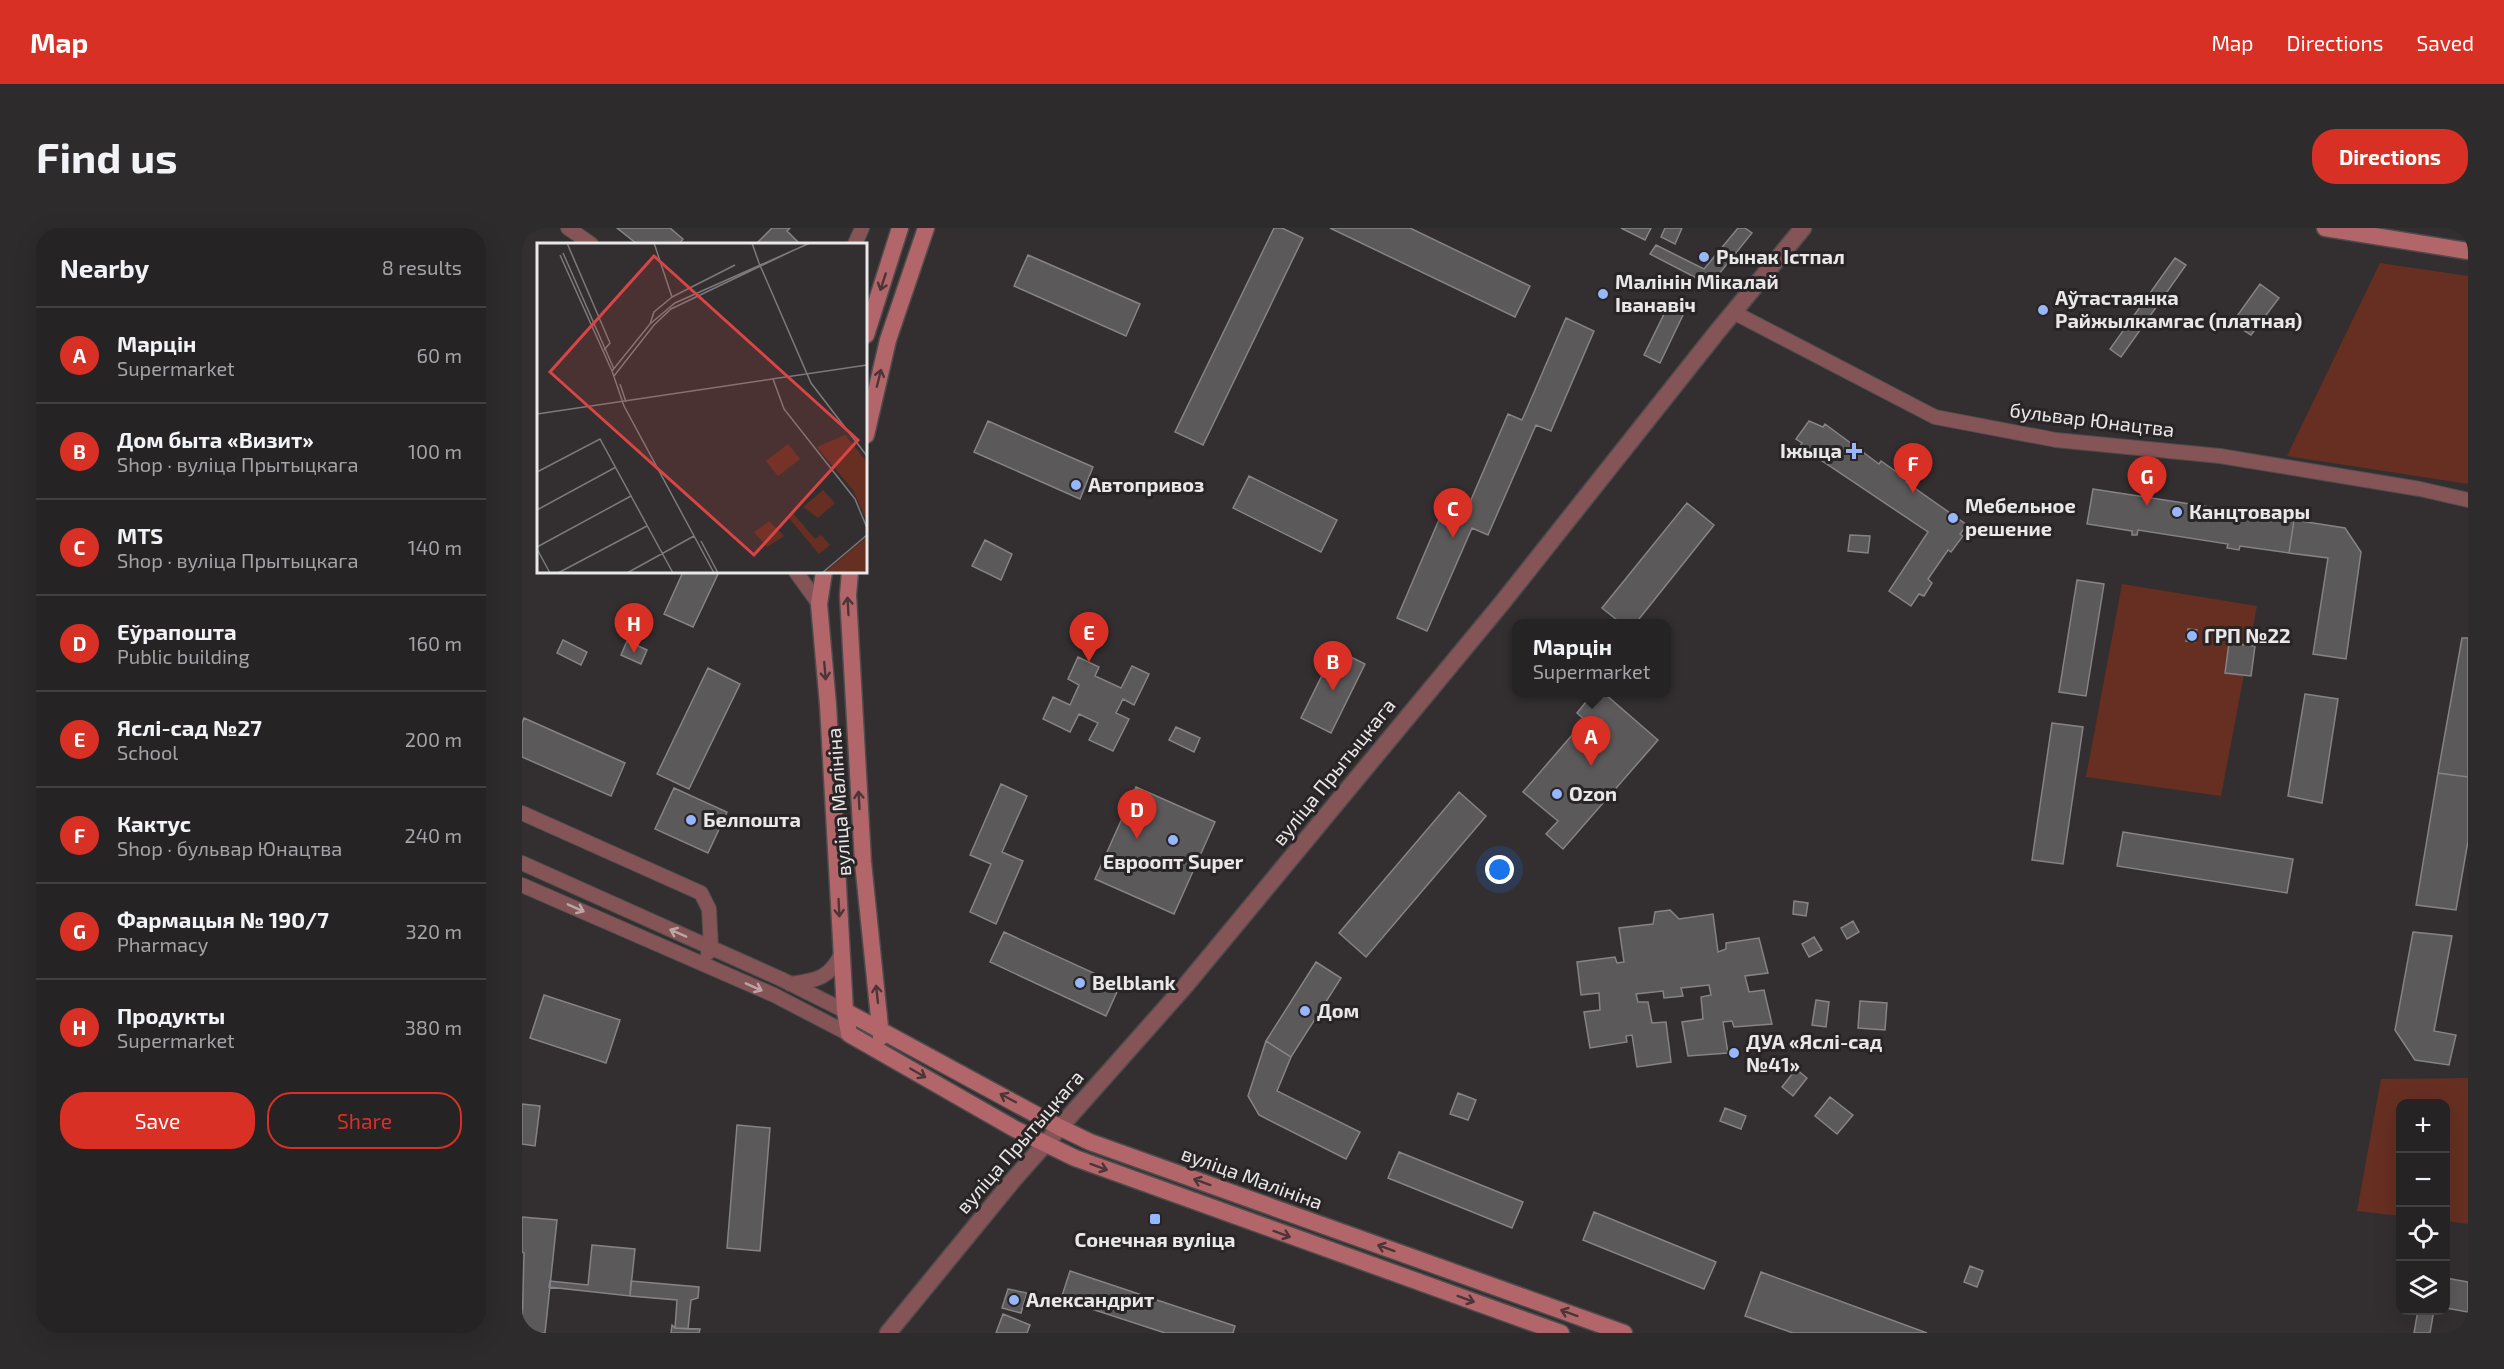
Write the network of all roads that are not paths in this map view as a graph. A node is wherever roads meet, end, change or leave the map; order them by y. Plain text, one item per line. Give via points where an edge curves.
1 (568, 228) edge
2 (862, 228) edge
3 (900, 228) edge
4 (926, 228) edge
5 (1803, 228) edge
6 (2325, 228) edge
7 (590, 243) edge
8 (855, 243) edge
9 (2468, 251) edge
10 (1734, 312) junction
11 (867, 332) edge
12 (867, 431) edge
13 (2468, 500) edge
14 (797, 573) edge
15 (824, 573) edge
16 (850, 573) edge
17 (819, 604) junction
18 (522, 813) edge
19 (522, 863) edge
20 (522, 885) edge
21 (711, 948) junction
22 (842, 953) junction
23 (703, 965) junction
24 (790, 984) junction
25 (845, 1011) junction
26 (880, 1029) junction
27 (849, 1034) junction
28 (882, 1053) junction
29 (1059, 1127) junction
30 (1046, 1144) junction
31 (888, 1333) edge
32 (1561, 1333) edge
33 (1624, 1333) edge

1 - 7 street
2 - 8 street
3 -> 11 main road
12 -> 4 main road via 888,340
5 - 10 street, вуліца Прытыцкага
6 - 9 main road
10 - 13 street, бульвар Юнацтва via 1935,417 2056,440 2220,456
10 - 29 street, вуліца Прытыцкага via 1502,603 1186,984
14 - 17 street
15 - 17 main road, вуліца Малініна
26 -> 16 main road, вуліца Малініна via 863,862
17 -> 22 main road, вуліца Малініна
18 - 21 street via 701,893 709,909
21 -> 19 street
20 -> 23 street
21 - 23 street
21 - 24 street
22 - 24 street via 825,976
22 - 25 main road, вуліца Малініна
23 -> 27 street
24 - 25 street
25 - 26 main road, вуліца Малініна
25 - 27 main road, вуліца Малініна
26 - 28 main road, вуліца Малініна
29 -> 26 main road, вуліца Малініна
27 - 28 main road
28 -> 30 main road
29 - 30 street, вуліца Прытыцкага
33 -> 29 main road, вуліца Малініна via 1101,1146
30 - 31 street, вуліца Прытыцкага
30 -> 32 main road via 1075,1158

